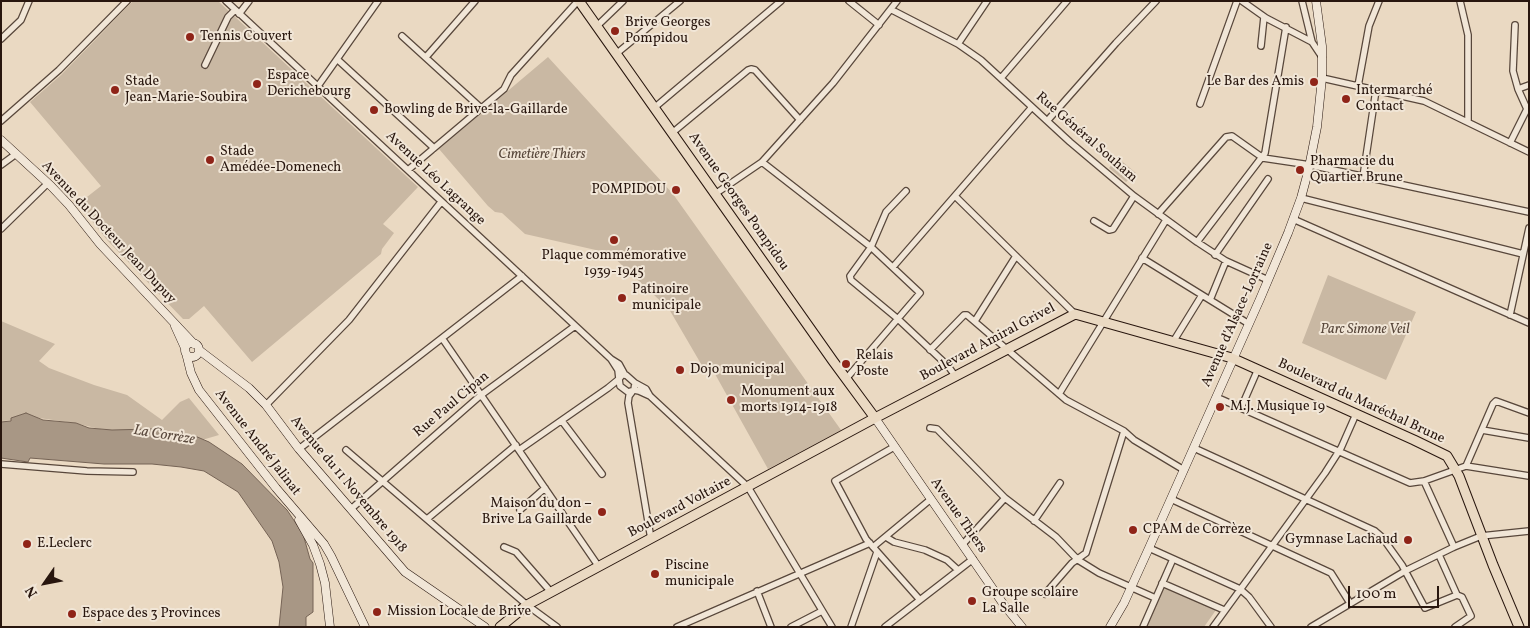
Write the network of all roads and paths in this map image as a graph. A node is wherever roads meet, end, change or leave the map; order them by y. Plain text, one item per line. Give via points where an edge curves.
1 (29, 1) edge
2 (127, 1) edge
3 (226, 1) edge
4 (249, 1) edge
5 (378, 1) edge
6 (475, 1) edge
7 (579, 1) edge
8 (623, 1) edge
9 (680, 1) edge
10 (781, 1) edge
11 (849, 1) edge
12 (897, 1) edge
13 (987, 1) edge
14 (1068, 1) edge
15 (1156, 1) edge
16 (1237, 1) edge
17 (1242, 1) edge
18 (1302, 1) edge
19 (1316, 1) edge
20 (1380, 1) edge
21 (1460, 1) edge
22 (892, 10) junction
23 (237, 12) junction
24 (1264, 17) junction
25 (879, 25) junction
26 (1515, 25) dead end
27 (597, 26) junction
28 (1286, 27) junction
29 (402, 36) dead end
30 (1, 40) edge
31 (1312, 42) junction
32 (958, 44) junction
33 (1261, 46) dead end
34 (616, 54) junction
35 (426, 57) junction
36 (1322, 58) junction
37 (338, 60) junction
38 (205, 64) dead end
39 (1001, 78) junction
40 (1322, 78) junction
41 (1529, 85) edge
42 (318, 86) junction
43 (1358, 86) junction
44 (1518, 89) junction
45 (1376, 90) junction
46 (1200, 104) dead end
47 (1032, 107) junction
48 (481, 108) junction
49 (654, 108) junction
50 (800, 120) junction
51 (1048, 120) junction
52 (1, 121) edge
53 (1468, 121) junction
54 (672, 133) junction
55 (1, 140) edge
56 (1510, 142) junction
57 (434, 148) junction
58 (1529, 152) edge
59 (16, 154) junction
60 (1263, 158) junction
61 (762, 162) junction
62 (1, 165) edge
63 (1310, 165) junction
64 (408, 170) junction
65 (1363, 177) junction
66 (1268, 179) dead end
67 (48, 183) junction
68 (906, 191) dead end
69 (715, 194) junction
70 (955, 196) junction
71 (1134, 196) junction
72 (1301, 198) junction
73 (441, 202) junction
74 (1529, 212) edge
75 (1158, 214) junction
76 (1294, 219) junction
77 (1166, 220) junction
78 (1094, 221) dead end
79 (1529, 228) edge
80 (1, 229) edge
81 (1196, 242) junction
82 (872, 247) junction
83 (1523, 254) junction
84 (1216, 255) junction
85 (1016, 256) junction
86 (1142, 258) junction
87 (1226, 261) junction
88 (893, 267) junction
89 (522, 276) junction
90 (1268, 280) junction
91 (1202, 295) junction
92 (1210, 300) junction
93 (1075, 314) junction
94 (1510, 315) junction
95 (898, 319) junction
96 (975, 321) junction
97 (1103, 321) junction
98 (174, 322) junction
99 (1529, 323) edge
100 (1249, 324) junction
101 (575, 326) junction
102 (442, 338) junction
103 (1173, 342) junction
104 (1007, 349) junction
105 (196, 350) junction
106 (930, 350) junction
107 (186, 351) junction
108 (1232, 358) junction
109 (611, 359) junction
110 (1258, 370) junction
111 (625, 375) junction
112 (956, 376) junction
113 (618, 379) junction
114 (846, 379) junction
115 (635, 383) junction
116 (620, 386) junction
117 (608, 388) junction
118 (633, 391) junction
119 (202, 394) junction
120 (1059, 394) junction
121 (481, 396) junction
122 (650, 396) junction
123 (1216, 397) junction
124 (266, 405) junction
125 (1241, 408) junction
126 (1529, 413) edge
127 (1356, 414) junction
128 (875, 418) junction
129 (562, 420) junction
130 (930, 428) dead end
131 (1482, 430) junction
132 (1124, 431) junction
133 (1529, 438) edge
134 (894, 447) junction
135 (518, 448) junction
136 (1194, 448) junction
137 (299, 449) junction
138 (346, 450) dead end
139 (1339, 452) junction
140 (1, 464) edge
141 (1466, 466) junction
142 (1456, 469) junction
143 (1184, 470) junction
144 (133, 472) dead end
145 (602, 474) dead end
146 (1529, 476) edge
147 (382, 481) junction
148 (1424, 481) junction
149 (1060, 483) dead end
150 (748, 487) junction
151 (545, 488) junction
152 (1005, 498) junction
153 (931, 499) junction
154 (1171, 499) junction
155 (1305, 500) junction
156 (292, 507) junction
157 (351, 510) junction
158 (520, 510) dead end
159 (426, 519) junction
160 (1034, 521) junction
161 (1529, 531) edge
162 (1482, 536) junction
163 (886, 537) junction
164 (650, 539) junction
165 (962, 544) junction
166 (1272, 545) junction
167 (504, 548) dead end
168 (873, 548) junction
169 (1149, 548) junction
170 (1454, 548) junction
171 (1439, 555) junction
172 (973, 559) junction
173 (1172, 559) junction
174 (1078, 560) junction
175 (599, 567) junction
176 (958, 570) junction
177 (1405, 571) junction
178 (799, 572) junction
179 (1162, 583) junction
180 (1132, 587) junction
181 (1240, 589) junction
182 (757, 591) junction
183 (551, 592) junction
184 (1045, 594) dead end
185 (1457, 595) junction
186 (1153, 597) dead end
187 (920, 600) junction
188 (1350, 603) junction
189 (527, 605) junction
190 (822, 610) junction
191 (1224, 610) junction
192 (1112, 624) edge
193 (556, 626) edge
194 (330, 627) edge
195 (364, 627) edge
196 (485, 627) edge
197 (500, 627) edge
198 (677, 627) edge
199 (771, 627) edge
200 (792, 627) edge
201 (832, 627) edge
202 (851, 627) edge
203 (885, 627) edge
204 (1022, 627) edge
205 (1142, 627) edge
206 (1213, 627) edge
207 (1271, 627) edge
208 (1311, 627) edge
209 (1455, 627) edge
210 (1519, 627) edge

1 - 30 street via 21,20
2 - 52 street via 59,70
3 - 23 street, Avenue Léo Lagrange
4 - 23 street
5 - 37 street
6 - 35 street
7 - 27 main road, Avenue Georges Pompidou
7 - 48 street via 511,74 504,89
8 - 27 street
9 - 34 street
10 - 49 street
11 - 25 street
12 - 22 street
13 - 32 street
14 - 39 street
15 - 51 street
16 - 46 street
17 - 24 street
18 - 31 street
19 - 36 street, Avenue d'Alsace-Lorraine
20 - 43 street via 1369,26
21 - 53 street via 1468,35
22 - 25 street
22 - 32 street, Rue Général Souham
23 - 38 street via 228,18
23 - 42 street, Avenue Léo Lagrange
24 - 28 street
24 - 33 street
25 - 50 street
26 - 44 street via 1513,71
27 - 34 main road, Avenue Georges Pompidou
28 - 31 street
28 - 60 street
29 - 35 street
31 - 36 street
32 - 39 street, Rue Général Souham
34 - 49 main road, Avenue Georges Pompidou
35 - 48 street
36 - 40 street, Avenue d'Alsace-Lorraine
37 - 42 street
37 - 57 street
39 - 47 street, Rue Général Souham
40 - 43 street
40 - 63 street, Avenue d'Alsace-Lorraine via 1318,127
41 - 44 street
42 - 64 street, Avenue Léo Lagrange
43 - 45 street
44 - 56 street via 1527,109
45 - 53 street via 1424,101
45 - 65 street
47 - 51 street, Rue Général Souham
47 - 70 street
48 - 57 street
49 - 54 main road, Avenue Georges Pompidou
50 - 54 street via 751,69
50 - 61 street
51 - 71 street, Rue Général Souham
53 - 56 street
54 - 69 main road, Avenue Georges Pompidou
55 - 59 street, Avenue du Docteur Jean Dupuy
56 - 58 street
57 - 64 street
59 - 62 street
59 - 67 street, Avenue du Docteur Jean Dupuy
60 - 63 street
60 - 75 street via 1232,136 1226,137
60 - 81 street
61 - 69 street
61 - 82 street
63 - 65 street
63 - 72 street, Avenue d'Alsace-Lorraine
64 - 73 street, Avenue Léo Lagrange
65 - 74 street
66 - 84 street
67 - 80 street
67 - 98 street, Avenue du Docteur Jean Dupuy
68 - 82 street via 886,212
69 - 114 main road, Avenue Georges Pompidou
70 - 85 street
70 - 88 street
71 - 75 street, Rue Général Souham
71 - 78 street via 1113,229 1108,230
72 - 76 street, Avenue d'Alsace-Lorraine
72 - 83 street
73 - 89 street, Avenue Léo Lagrange
73 - 124 street via 349,320
75 - 77 street, Rue Général Souham
76 - 90 street, Avenue d'Alsace-Lorraine
76 - 94 street
77 - 81 street, Rue Général Souham
77 - 86 street
79 - 83 street
81 - 84 street, Rue Général Souham
82 - 88 street
82 - 95 street via 850,276 851,280
83 - 94 street
84 - 87 street, Rue Général Souham
85 - 93 street
85 - 96 street
86 - 91 street
86 - 97 street
87 - 90 street, Rue Général Souham
87 - 92 street
88 - 95 street via 920,293
89 - 101 street, Avenue Léo Lagrange
89 - 102 street
90 - 100 street, Avenue d'Alsace-Lorraine
91 - 92 street
91 - 103 street
92 - 100 street
93 - 97 main road, Boulevard Amiral Grivel
93 - 104 main road, Boulevard Amiral Grivel
94 - 99 street
95 - 106 street
95 - 114 street
96 - 104 street
96 - 106 street via 964,316
97 - 103 main road, Boulevard Amiral Grivel
97 - 120 street
98 - 105 street, Avenue du Docteur Jean Dupuy
98 - 107 street, Avenue du Docteur Jean Dupuy
100 - 108 street, Avenue d'Alsace-Lorraine
101 - 109 street, Avenue Léo Lagrange
101 - 121 street, Rue Paul Cipan
102 - 121 street
102 - 137 street
103 - 108 main road, Boulevard Amiral Grivel
104 - 112 main road, Boulevard Amiral Grivel
104 - 120 street
105 - 107 street via 190,344
105 - 107 street via 189,357
105 - 119 street, Avenue André Jalinat via 193,368
105 - 124 street, Avenue du 11 Novembre 1918 via 249,388
106 - 112 street
107 - 119 street, Avenue André Jalinat via 190,373
108 - 110 main road, Boulevard du Maréchal Brune
108 - 123 street, Avenue d'Alsace-Lorraine
109 - 111 street via 619,364
109 - 113 street, Avenue Léo Lagrange via 618,370
110 - 125 street
110 - 127 main road, Boulevard du Maréchal Brune
111 - 113 street
111 - 115 street
112 - 128 main road, Boulevard Amiral Grivel
113 - 116 street
113 - 117 street
114 - 128 main road, Avenue Georges Pompidou
115 - 118 street
115 - 122 street via 646,389
116 - 117 street
116 - 118 street via 625,391
117 - 129 street
118 - 122 street
118 - 164 street via 628,403
119 - 156 street, Avenue André Jalinat
120 - 132 street
121 - 135 street
121 - 147 street, Rue Paul Cipan
122 - 150 street
123 - 125 street
123 - 136 street, Avenue d'Alsace-Lorraine
124 - 137 street, Avenue du 11 Novembre 1918
125 - 139 street
126 - 131 street via 1496,401
127 - 139 street
127 - 142 main road, Boulevard du Maréchal Brune via 1439,451
128 - 134 street, Avenue Thiers
128 - 150 main road, Boulevard Voltaire
129 - 135 street
129 - 145 street
130 - 152 street via 937,429
131 - 133 street
131 - 141 street
132 - 143 street
132 - 174 street via 1086,553
134 - 153 street, Avenue Thiers
134 - 168 street via 835,481
135 - 151 street
135 - 159 street
136 - 143 street, Avenue d'Alsace-Lorraine
136 - 155 street
137 - 157 street, Avenue du 11 Novembre 1918
138 - 147 street
139 - 148 street via 1410,483
139 - 155 street
140 - 144 street
141 - 142 street
141 - 146 street
142 - 148 street
142 - 162 main road, Boulevard du Maréchal Brune
143 - 154 street, Avenue d'Alsace-Lorraine
147 - 157 street, Rue Paul Cipan
147 - 159 street
148 - 170 street
149 - 160 street
150 - 164 main road, Boulevard Voltaire
150 - 178 street
151 - 158 street
151 - 175 street
152 - 160 street
152 - 165 street
153 - 163 street
153 - 165 street, Avenue Thiers
154 - 166 street
154 - 169 street, Avenue d'Alsace-Lorraine
155 - 166 street
155 - 177 street via 1375,531
156 - 194 street, Avenue André Jalinat via 320,564
156 - 195 street, Avenue André Jalinat via 331,556
157 - 196 street, Avenue du 11 Novembre 1918 via 405,572
159 - 189 street
160 - 174 street via 1056,537
161 - 162 street
162 - 170 street
162 - 210 main road, Boulevard du Maréchal Brune
163 - 168 street
163 - 176 street via 925,550
164 - 175 main road, Boulevard Voltaire
165 - 172 street, Avenue Thiers
166 - 181 street
166 - 188 street via 1331,573
167 - 183 street via 516,552
168 - 178 street
168 - 187 street
168 - 202 street
169 - 173 street
169 - 180 street, Avenue d'Alsace-Lorraine
170 - 171 street
171 - 177 street
171 - 185 street
172 - 176 street
172 - 204 street, Avenue Thiers
173 - 179 street
173 - 181 street
174 - 180 street
174 - 184 street
175 - 183 main road, Boulevard Voltaire
176 - 187 street
177 - 185 street via 1425,608
177 - 188 street
178 - 182 street
178 - 190 street
179 - 191 street
179 - 205 street
180 - 186 street
180 - 192 street, Avenue d'Alsace-Lorraine
181 - 191 street
181 - 207 street via 1250,597
182 - 198 street
182 - 199 street
183 - 189 main road, Boulevard Voltaire
185 - 209 street via 1462,597 1470,616
187 - 203 street
188 - 208 street
189 - 193 street
189 - 197 main road, Boulevard Voltaire
190 - 200 street
190 - 201 street
191 - 206 street

